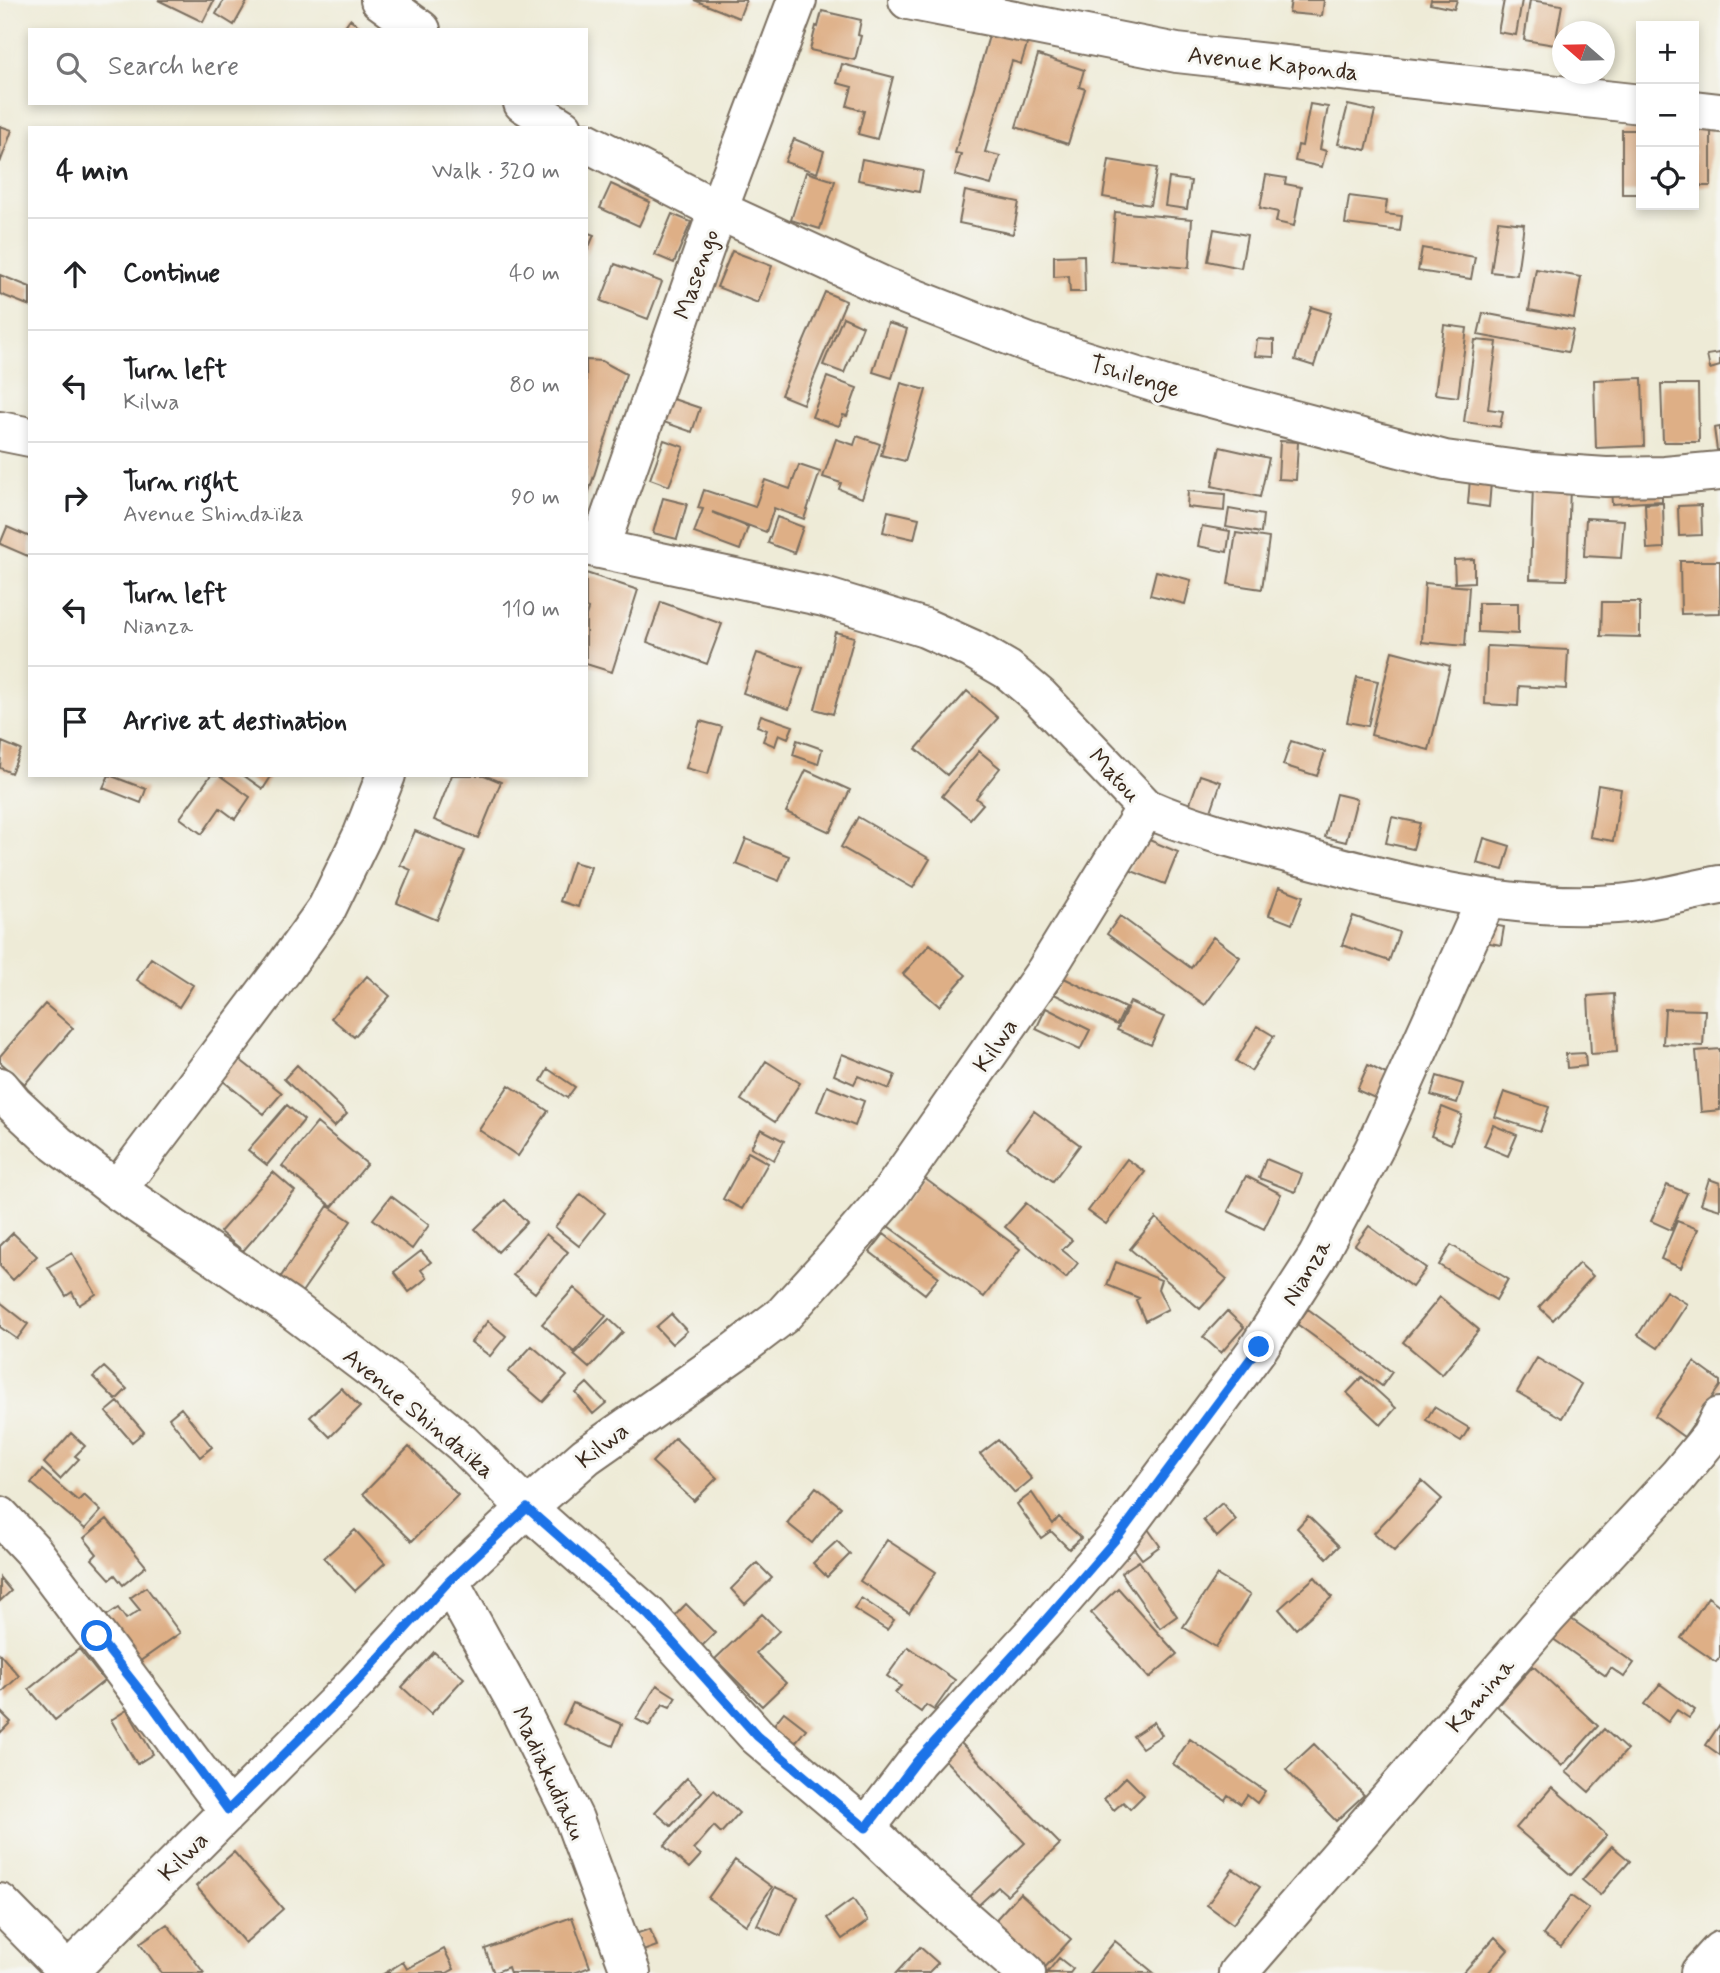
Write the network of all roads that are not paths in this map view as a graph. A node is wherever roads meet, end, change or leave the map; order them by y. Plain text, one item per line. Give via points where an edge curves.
1 (380, 0) edge
2 (797, 0) edge
3 (908, 0) edge
4 (418, 28) edge
5 (1636, 103) edge
6 (526, 105) edge
7 (1699, 111) edge
8 (1720, 113) edge
9 (560, 126) edge
10 (588, 143) edge
11 (718, 211) junction
12 (0, 431) edge
13 (28, 437) edge
14 (1720, 471) edge
15 (593, 547) edge
16 (385, 777) edge
17 (1146, 808) junction
18 (1720, 885) edge
19 (1487, 898) junction
20 (5, 1102) edge
21 (117, 1190) junction
22 (1720, 1417) edge
23 (527, 1508) junction
24 (0, 1516) edge
25 (449, 1581) junction
26 (228, 1810) junction
27 (866, 1828) junction
28 (0, 1903) edge
29 (1720, 1951) edge
30 (68, 1973) edge
31 (631, 1973) edge
32 (1026, 1973) edge
33 (1238, 1973) edge
34 (1700, 1973) edge

1 - 4 street
2 - 11 street, Masengo
3 - 5 street, Avenue Kaponda via 1177,53
6 - 9 street
7 - 8 street
10 - 11 street, Tshilenge
11 - 14 street, Tshilenge via 885,287 1029,343 1166,386 1445,460 1606,477
11 - 15 street, Masengo
12 - 13 street
15 - 17 street, Matou via 824,597 925,628 972,649 1041,696
16 - 21 street via 327,908
17 - 19 street, Matou via 1287,853 1402,883
17 - 23 street, Kilwa via 1007,1028 890,1194 832,1261 783,1315 586,1456
18 - 19 street, Matou via 1618,904 1557,905
19 - 27 street, Nianza via 1374,1149 1317,1257 1259,1347 1121,1533 917,1761
20 - 21 street, Avenue Shindaïka
21 - 23 street, Avenue Shindaïka via 288,1306 387,1381 462,1443
22 - 33 street, Kamina via 1711,1436 1678,1476 1547,1617
23 - 25 street, Kilwa
23 - 27 street, Avenue Shindaïka via 649,1616 757,1736
24 - 26 street via 32,1549
25 - 26 street, Kilwa via 356,1683
25 - 31 street, Madiakudiaku via 574,1819
26 - 30 street, Kilwa
27 - 32 street, Avenue Shindaïka
28 - 30 street, Kilwa
29 - 34 street

